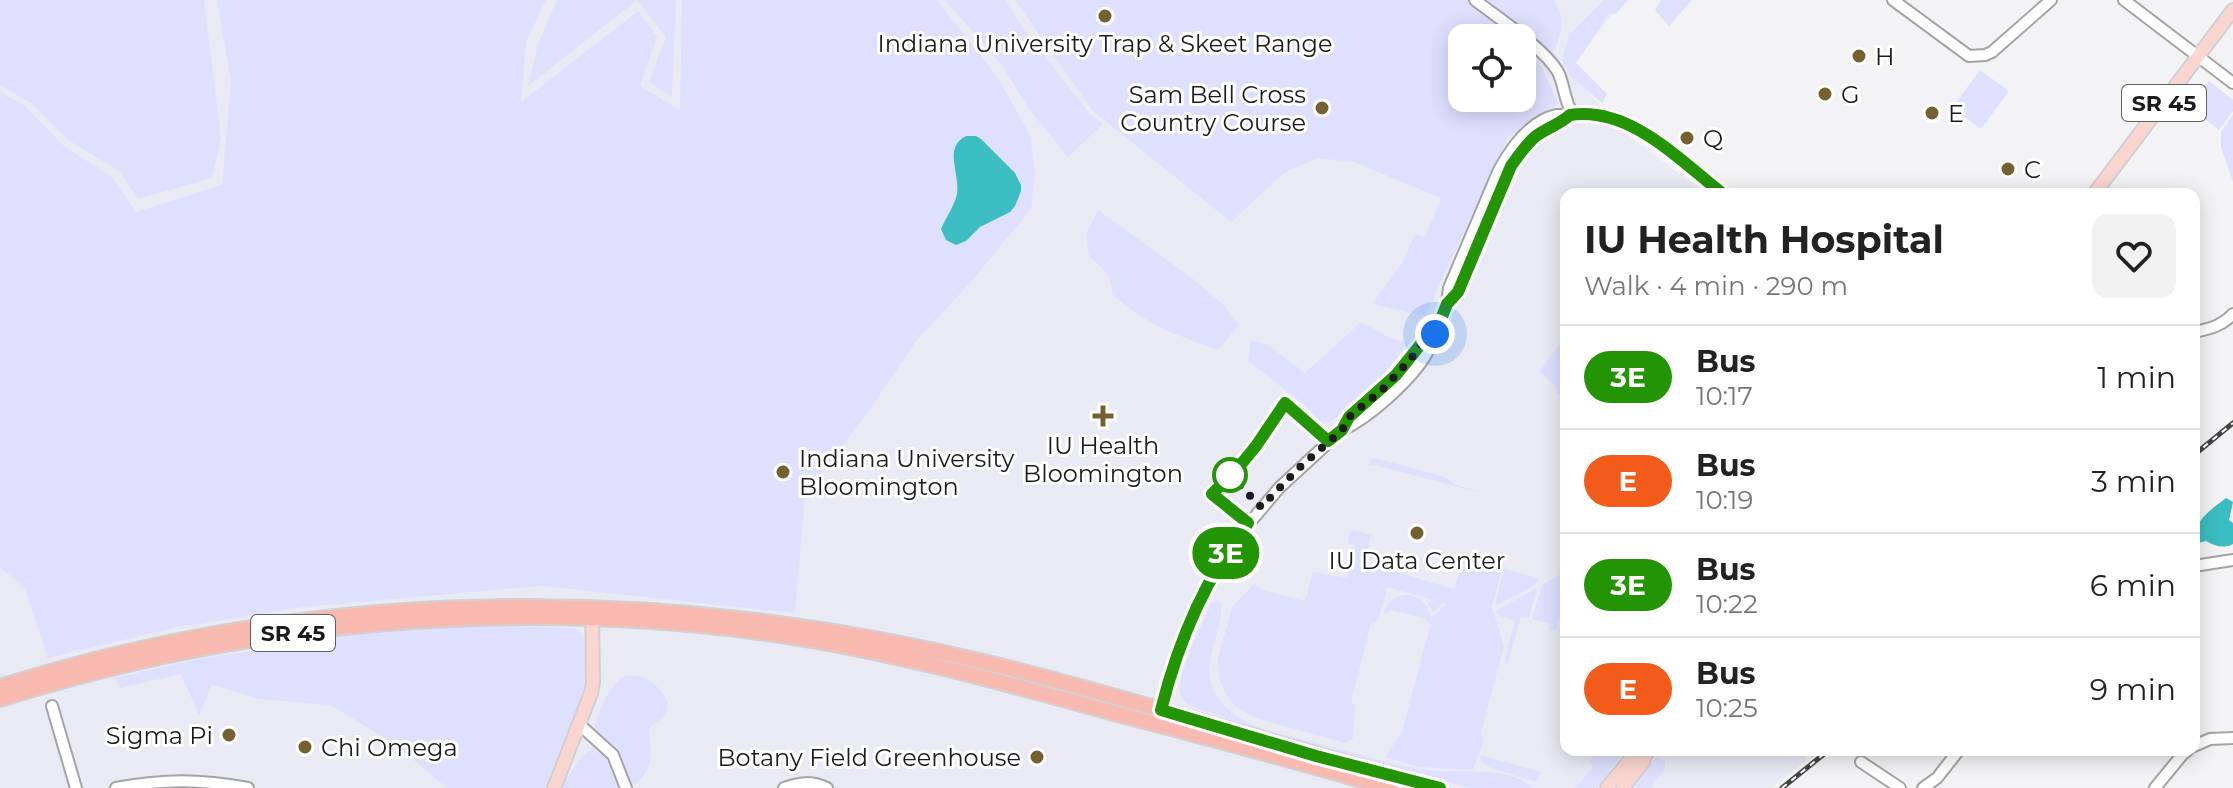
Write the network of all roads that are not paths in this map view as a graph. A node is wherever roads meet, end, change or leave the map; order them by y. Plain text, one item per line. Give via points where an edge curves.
1 (1475, 0) edge
2 (1893, 0) edge
3 (2051, 0) edge
4 (2124, 0) edge
5 (2233, 10) edge
6 (2199, 58) junction
7 (2233, 83) edge
8 (1572, 115) junction
9 (1715, 188) edge
10 (2099, 188) edge
11 (2233, 314) edge
12 (2200, 331) edge
13 (2233, 560) edge
14 (2200, 565) edge
15 (592, 613) junction
16 (46, 679) junction
17 (0, 687) edge
18 (0, 699) edge
19 (52, 706) dead end
20 (1159, 717) junction
21 (580, 725) junction
22 (2233, 738) edge
23 (2200, 743) edge
24 (1633, 756) edge
25 (1646, 756) edge
26 (1954, 756) edge
27 (2181, 756) edge
28 (1861, 762) dead end
29 (76, 788) edge
30 (116, 788) edge
31 (248, 788) edge
32 (554, 788) edge
33 (626, 788) edge
34 (784, 788) edge
35 (827, 788) edge
36 (1389, 788) edge
37 (1440, 788) edge
38 (1607, 788) edge
39 (1623, 788) edge
40 (1900, 788) edge
41 (1923, 788) edge
42 (2155, 788) edge

1 - 8 street via 1548,60
2 - 3 street via 1969,56 1992,52
4 - 6 street
5 - 6 main road, SR 45
6 - 7 street
6 - 10 main road, SR 45
8 - 9 street via 1602,115 1628,123
8 - 20 street via 1535,137 1511,166 1429,349 1400,385 1269,498 1228,549 1187,626
11 - 12 street
13 - 14 street
15 - 16 highway, SR 45 via 329,629
15 - 20 highway, SR 45 via 863,649
15 - 21 main road via 593,682
16 - 17 highway, SR 45
16 - 18 highway, SR 45
19 - 29 street
20 - 36 highway, SR 45
20 - 37 highway, SR 45
21 - 32 main road
21 - 33 street via 613,755
22 - 23 street
24 - 38 main road
25 - 39 main road
26 - 41 street
27 - 42 street
28 - 40 street
30 - 31 street via 191,780
34 - 35 street via 812,782

